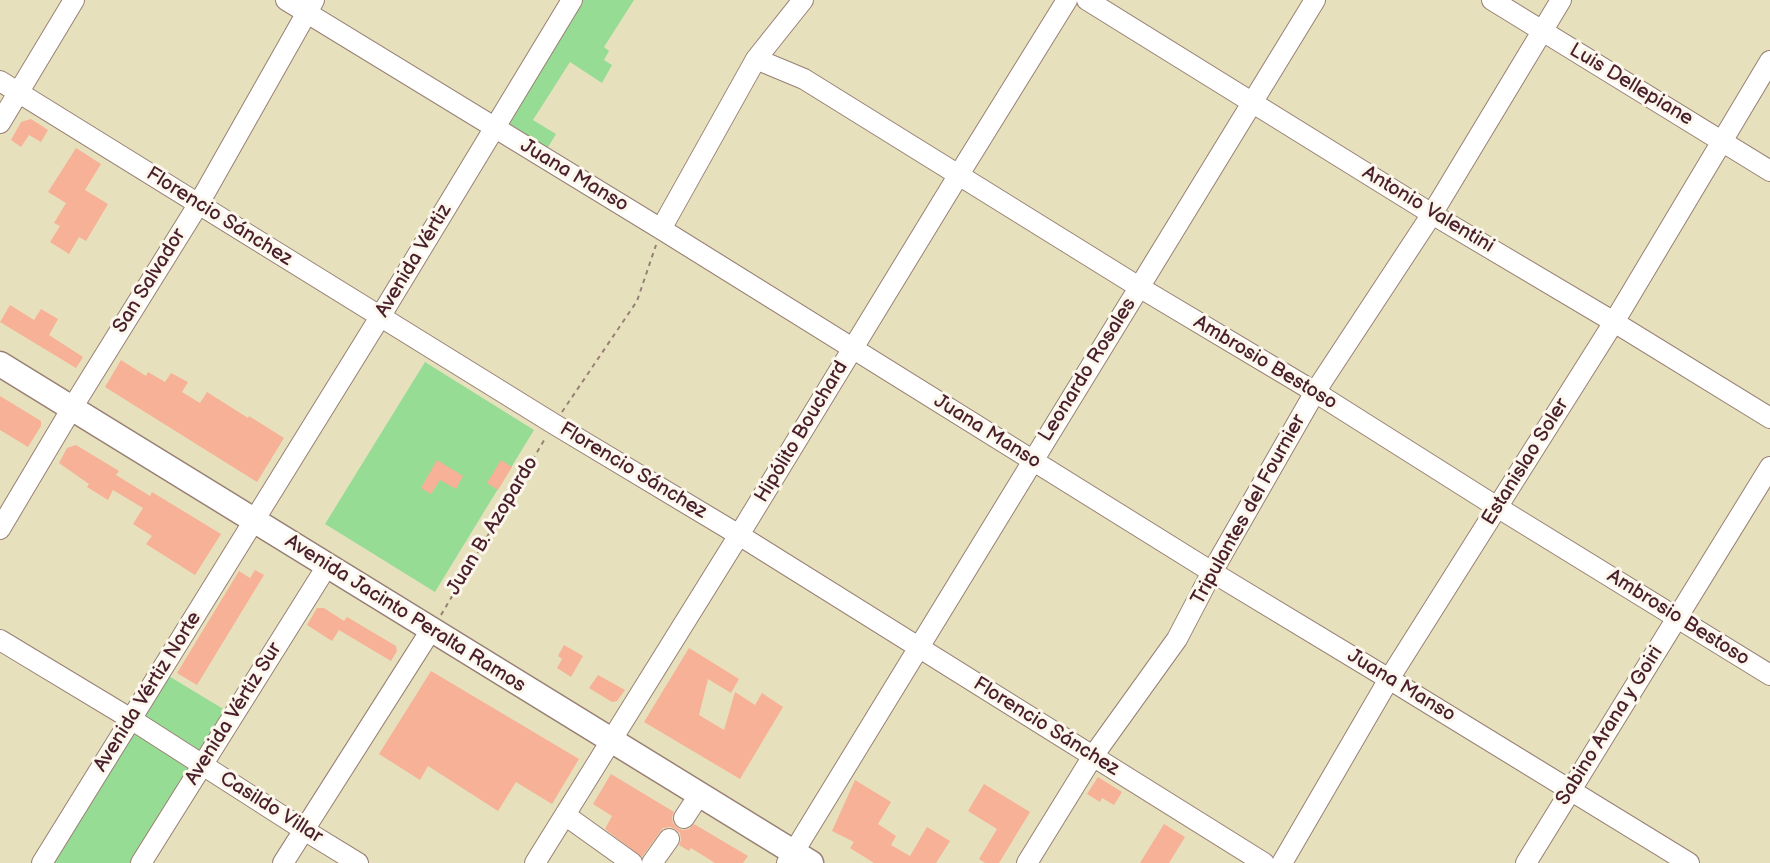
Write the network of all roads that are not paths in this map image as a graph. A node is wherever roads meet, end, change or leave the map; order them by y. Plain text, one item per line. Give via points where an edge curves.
1 (74, 0) edge
2 (286, 0) edge
3 (572, 0) edge
4 (803, 0) edge
5 (1067, 0) edge
6 (1087, 0) edge
7 (1315, 0) edge
8 (1492, 0) edge
9 (1561, 0) edge
10 (310, 6) edge
11 (1542, 31) junction
12 (756, 59) junction
13 (1770, 61) edge
14 (0, 81) edge
15 (19, 93) junction
16 (1253, 102) junction
17 (0, 123) edge
18 (495, 128) junction
19 (1722, 140) junction
20 (1770, 171) edge
21 (958, 176) junction
22 (198, 205) junction
23 (1432, 214) junction
24 (661, 229) junction
25 (1139, 287) junction
26 (380, 317) junction
27 (1614, 322) junction
28 (853, 348) junction
29 (0, 364) edge
30 (1315, 392) junction
31 (72, 408) junction
32 (1770, 418) edge
33 (1033, 460) junction
34 (1770, 467) edge
35 (1497, 507) junction
36 (253, 520) junction
37 (0, 529) edge
38 (740, 536) junction
39 (327, 566) junction
40 (1212, 572) junction
41 (1677, 618) junction
42 (431, 630) junction
43 (0, 640) edge
44 (918, 648) junction
45 (1770, 675) edge
46 (1389, 679) junction
47 (131, 719) junction
48 (611, 741) junction
49 (1093, 756) junction
50 (202, 765) junction
51 (1571, 791) junction
52 (699, 795) junction
53 (565, 815) junction
54 (684, 818) dead end
55 (304, 830) junction
56 (669, 839) dead end
57 (798, 859) edge
58 (42, 863) edge
59 (141, 863) edge
60 (283, 863) edge
61 (358, 863) edge
62 (535, 863) edge
63 (632, 863) edge
64 (652, 863) edge
65 (1027, 863) edge
66 (1264, 863) edge
67 (1282, 863) edge
68 (1526, 863) edge
69 (1689, 863) edge

1 - 15 street
2 - 10 street, Juana Manso
3 - 18 street, Avenida Vértiz
4 - 12 street
5 - 21 street, Hipólito Bouchard
6 - 16 street, Antonio Valentini
7 - 16 street, Leonardo Rosales
8 - 11 street, Luis Dellepiane
9 - 11 street, Tripulantes del Fournier
10 - 18 street, Juana Manso
10 - 22 street, San Salvador
11 - 19 street, Luis Dellepiane
11 - 23 street, Tripulantes del Fournier
12 - 21 street, Ambrosio Bestoso via 804,79
12 - 24 street
13 - 19 street, Estanislao Soler
14 - 15 street, Florencio Sánchez
15 - 17 street
15 - 22 street, Florencio Sánchez
16 - 23 street, Antonio Valentini
16 - 25 street, Leonardo Rosales
18 - 24 street, Juana Manso
18 - 26 street, Avenida Vértiz
19 - 20 street, Luis Dellepiane
19 - 27 street, Estanislao Soler
21 - 25 street, Ambrosio Bestoso
21 - 28 street, Hipólito Bouchard
22 - 26 street, Florencio Sánchez
22 - 31 street, San Salvador
23 - 27 street, Antonio Valentini
23 - 30 street, Tripulantes del Fournier
24 - 28 street, Juana Manso
25 - 30 street, Ambrosio Bestoso
25 - 33 street, Leonardo Rosales
26 - 36 street, Avenida Vértiz
26 - 38 street, Florencio Sánchez
27 - 32 street, Antonio Valentini
27 - 35 street, Estanislao Soler
28 - 33 street, Juana Manso
28 - 38 street, Hipólito Bouchard
29 - 31 main road, Avenida Jacinto Peralta Ramos
30 - 35 street, Ambrosio Bestoso
30 - 40 street, Tripulantes del Fournier
31 - 36 main road, Avenida Jacinto Peralta Ramos
31 - 37 street, San Salvador
33 - 40 street, Juana Manso
33 - 44 street, Leonardo Rosales
34 - 41 street, Sabino Arana y Goiri
35 - 41 street, Ambrosio Bestoso
35 - 46 street, Estanislao Soler
36 - 39 main road, Avenida Jacinto Peralta Ramos
36 - 47 street, Avenida Vértiz Norte
38 - 44 street, Florencio Sánchez
38 - 48 street, Hipólito Bouchard
39 - 42 main road, Avenida Jacinto Peralta Ramos
39 - 50 street, Avenida Vértiz Sur
40 - 46 street, Juana Manso
40 - 49 street, Tripulantes del Fournier via 1177,639
41 - 45 street, Ambrosio Bestoso
41 - 51 street, Sabino Arana y Goiri
42 - 48 main road, Avenida Jacinto Peralta Ramos
42 - 55 street
43 - 47 street, Casildo Villar
44 - 49 street, Florencio Sánchez
44 - 57 street, Leonardo Rosales
46 - 51 street, Juana Manso
46 - 67 street, Estanislao Soler
47 - 50 street, Casildo Villar
47 - 58 street, Avenida Vértiz Norte
48 - 52 main road, Avenida Jacinto Peralta Ramos
48 - 53 street, Hipólito Bouchard
49 - 65 street, Tripulantes del Fournier
49 - 66 street, Florencio Sánchez
50 - 55 street, Casildo Villar
50 - 59 street, Avenida Vértiz Sur
51 - 68 street, Sabino Arana y Goiri
51 - 69 street, Juana Manso
52 - 54 street
52 - 57 main road, Avenida Jacinto Peralta Ramos
53 - 62 street, Hipólito Bouchard
53 - 63 street
55 - 60 street
55 - 61 street, Casildo Villar
56 - 64 street

